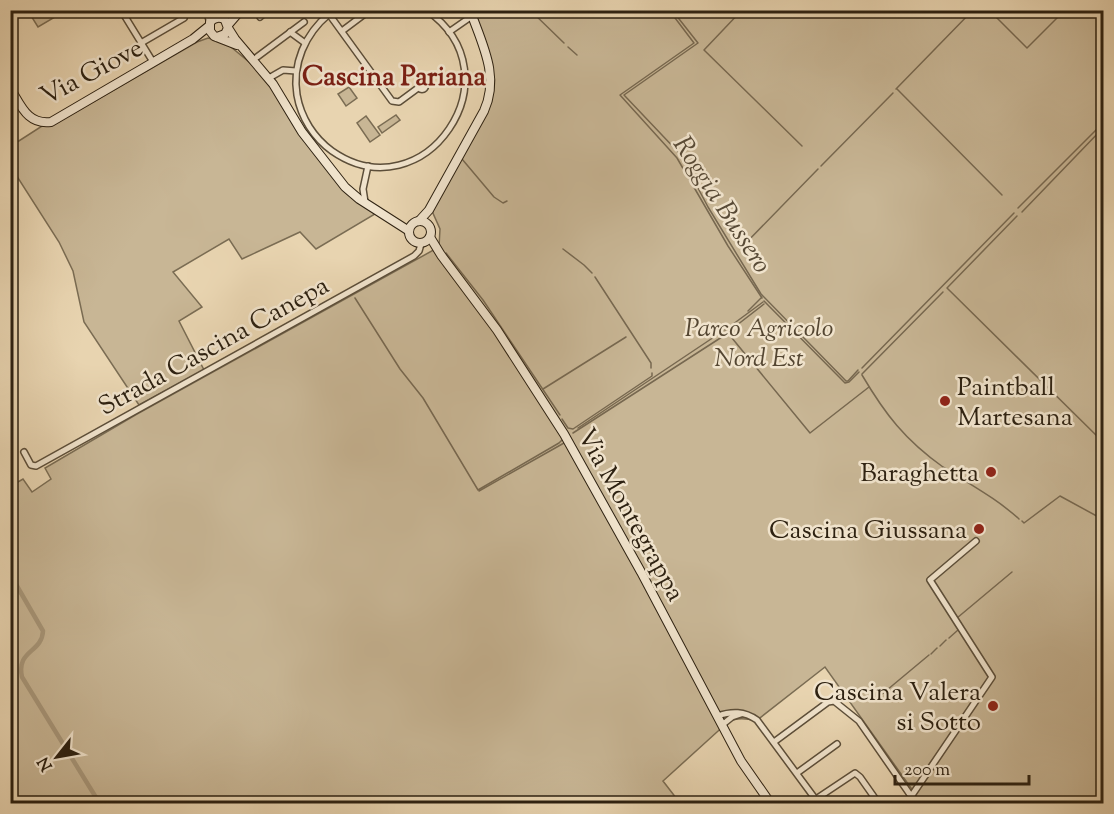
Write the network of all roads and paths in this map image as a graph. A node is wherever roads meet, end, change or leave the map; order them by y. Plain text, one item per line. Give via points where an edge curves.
1 (121, 10) edge
2 (206, 10) edge
3 (211, 10) edge
4 (241, 10) edge
5 (370, 10) edge
6 (426, 10) edge
7 (267, 11) edge
8 (327, 12) edge
9 (471, 14) edge
10 (260, 17) dead end
11 (184, 18) dead end
12 (221, 18) junction
13 (304, 22) dead end
14 (209, 25) junction
15 (228, 27) junction
16 (290, 32) junction
17 (342, 32) junction
18 (449, 32) junction
19 (215, 36) junction
20 (193, 39) junction
21 (305, 42) junction
22 (141, 43) junction
23 (243, 49) junction
24 (257, 57) dead end
25 (153, 62) junction
26 (297, 71) junction
27 (269, 78) junction
28 (10, 88) edge
29 (418, 88) dead end
30 (368, 165) junction
31 (433, 202) junction
32 (365, 203) junction
33 (394, 221) junction
34 (416, 222) junction
35 (430, 228) junction
36 (409, 231) junction
37 (425, 241) junction
38 (24, 452) dead end
39 (976, 541) dead end
40 (746, 714) junction
41 (717, 716) junction
42 (722, 725) junction
43 (774, 742) junction
44 (837, 744) dead end
45 (797, 772) junction
46 (911, 796) junction
47 (818, 801) edge
48 (771, 804) edge
49 (879, 804) edge
50 (906, 804) edge

1 - 22 street
2 - 14 street
3 - 12 street
4 - 12 street
4 - 15 street
5 - 17 street
6 - 18 street
7 - 10 street
8 - 17 street
8 - 21 street
9 - 18 street
9 - 31 street via 489,65 491,93
11 - 22 street
12 - 14 street via 215,18
12 - 15 street
13 - 16 street
14 - 19 street
14 - 20 street, Via Giove
15 - 19 street via 225,34
15 - 23 street
16 - 21 street
16 - 24 street
17 - 29 street via 393,101 400,101
18 - 30 street via 459,50 465,77 463,103 454,124 439,143 417,158 396,165
19 - 20 street, Via Giove
19 - 23 street
20 - 25 street, Via Giove
21 - 26 street
22 - 25 street
23 - 27 street
25 - 28 street, Via Giove via 51,122 39,122 27,115
26 - 27 street via 283,70
26 - 30 street via 298,100 312,131 335,153
27 - 32 street via 346,189
30 - 32 street
31 - 34 street
31 - 35 street
32 - 33 street
33 - 34 street
33 - 36 street
34 - 35 street via 427,223
34 - 36 street
35 - 37 street
36 - 37 street via 411,240
37 - 38 street, Strada Cascina Canepa via 414,256 36,466 31,465
37 - 41 street, Via Montegrappa via 441,255 486,313 564,434
39 - 46 street via 930,580 992,677
40 - 41 street via 729,712
40 - 42 street via 732,717
40 - 43 street via 757,720
41 - 42 street, Via Montegrappa
42 - 48 street, Via Montegrappa
43 - 45 street
43 - 46 street via 834,701 858,719
44 - 45 street
45 - 47 street
46 - 50 street
47 - 49 street via 855,773

